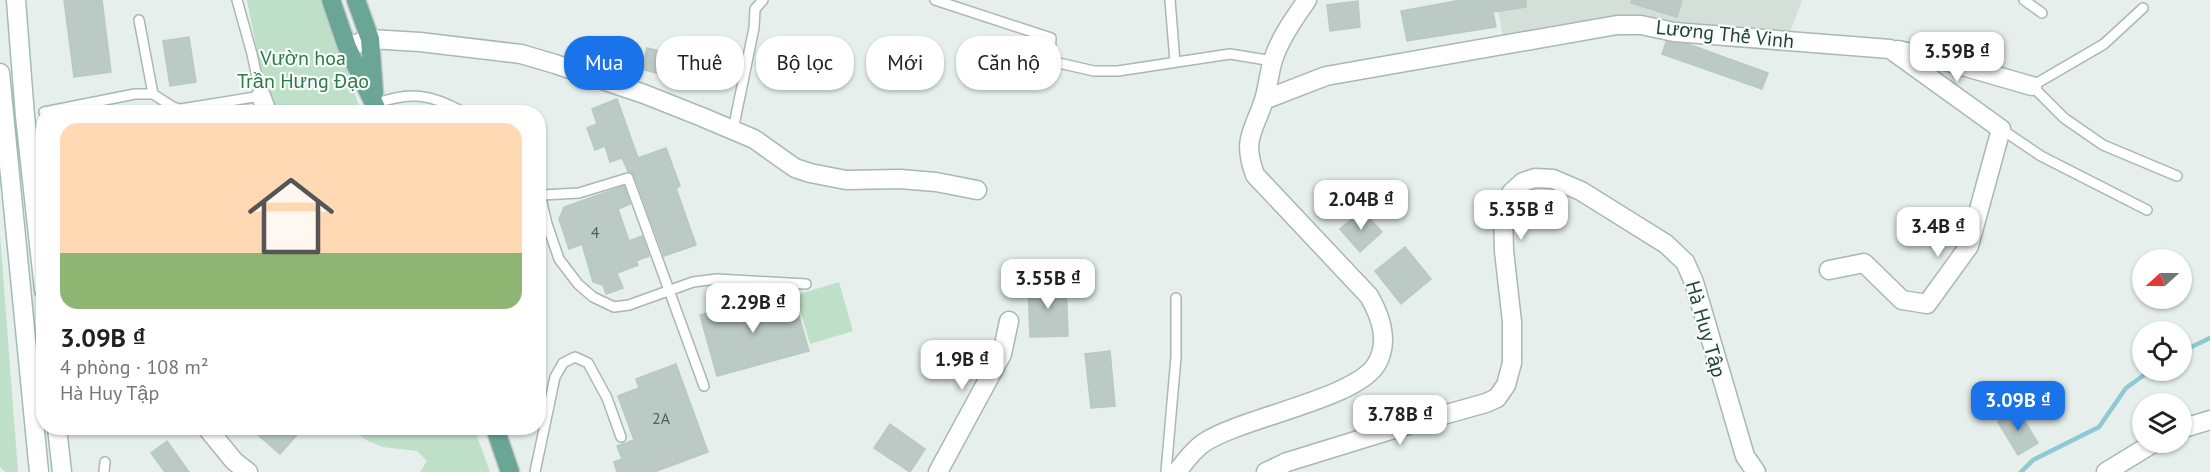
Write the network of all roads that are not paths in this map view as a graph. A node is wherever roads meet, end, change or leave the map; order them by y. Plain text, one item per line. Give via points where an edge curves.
1 (16, 0) edge
2 (237, 0) edge
3 (331, 0) edge
4 (356, 0) edge
5 (763, 0) edge
6 (935, 0) edge
7 (1170, 0) edge
8 (1307, 0) edge
9 (2024, 0) edge
10 (2143, 8) dead end
11 (2042, 13) dead end
12 (139, 20) dead end
13 (1045, 36) edge
14 (370, 39) junction
15 (347, 47) junction
16 (1890, 49) junction
17 (1273, 61) junction
18 (1175, 62) junction
19 (1061, 64) edge
20 (0, 73) edge
21 (2032, 86) junction
22 (153, 94) junction
23 (1264, 99) junction
24 (264, 104) edge
25 (79, 105) edge
26 (170, 105) edge
27 (248, 105) edge
28 (376, 105) edge
29 (377, 105) edge
30 (382, 105) edge
31 (450, 105) edge
32 (36, 114) edge
33 (25, 116) junction
34 (2001, 129) junction
35 (733, 130) junction
36 (3, 159) edge
37 (36, 167) edge
38 (36, 172) edge
39 (2177, 176) dead end
40 (976, 190) dead end
41 (546, 195) edge
42 (2147, 210) dead end
43 (546, 218) edge
44 (1828, 270) dead end
45 (806, 284) dead end
46 (668, 291) junction
47 (1176, 298) dead end
48 (1009, 321) dead end
49 (704, 386) dead end
50 (546, 420) edge
51 (2210, 420) edge
52 (2192, 426) edge
53 (58, 435) edge
54 (213, 435) edge
55 (497, 435) edge
56 (543, 435) edge
57 (621, 437) dead end
58 (2137, 453) edge
59 (39, 472) edge
60 (62, 472) edge
61 (248, 472) edge
62 (510, 472) edge
63 (535, 472) edge
64 (938, 472) edge
65 (1166, 472) edge
66 (1177, 472) edge
67 (1266, 472) edge
68 (1756, 472) edge
69 (2106, 472) edge

1 - 33 street
2 - 24 lane
3 - 15 main road
4 - 14 main road
5 - 35 lane via 755,9
6 - 13 lane
7 - 18 lane
8 - 17 street
9 - 11 lane
10 - 21 lane via 2104,44
12 - 22 lane
14 - 15 street
14 - 29 main road
14 - 35 street via 521,54 644,94
15 - 28 main road
16 - 21 street, Lương Thế Vinh
16 - 23 street, Lương Thế Vinh via 1617,25 1326,76
16 - 34 street
17 - 18 lane via 1230,54
17 - 23 street
18 - 19 lane via 1118,71 1094,71
20 - 36 street
21 - 39 lane via 2064,118 2103,145
22 - 25 lane
22 - 26 lane
23 - 66 street via 1252,130 1248,155 1255,175 1369,296 1383,331 1382,351 1375,366 1355,383 1205,442
24 - 27 lane
30 - 31 lane via 394,97 426,96
32 - 33 lane
33 - 37 street
34 - 42 lane via 2041,156
34 - 44 street via 1969,246 1927,304 1902,300 1864,262
35 - 40 street via 810,173 846,180 936,182
36 - 38 street
36 - 59 street
41 - 46 lane via 579,193 628,178
43 - 46 lane via 559,259 593,297 614,307
45 - 46 lane via 717,279
46 - 49 lane
47 - 65 lane via 1176,357
48 - 64 street via 1002,354
50 - 57 lane via 555,377 563,363 575,357 588,363 607,398
51 - 52 street
53 - 60 street
54 - 61 street
55 - 62 main road
56 - 63 lane
58 - 69 street
67 - 68 street, Hà Huy Tập via 1287,462 1497,398 1506,386 1512,363 1503,212 1511,193 1535,178 1553,179 1581,191 1666,244 1685,262 1745,456

